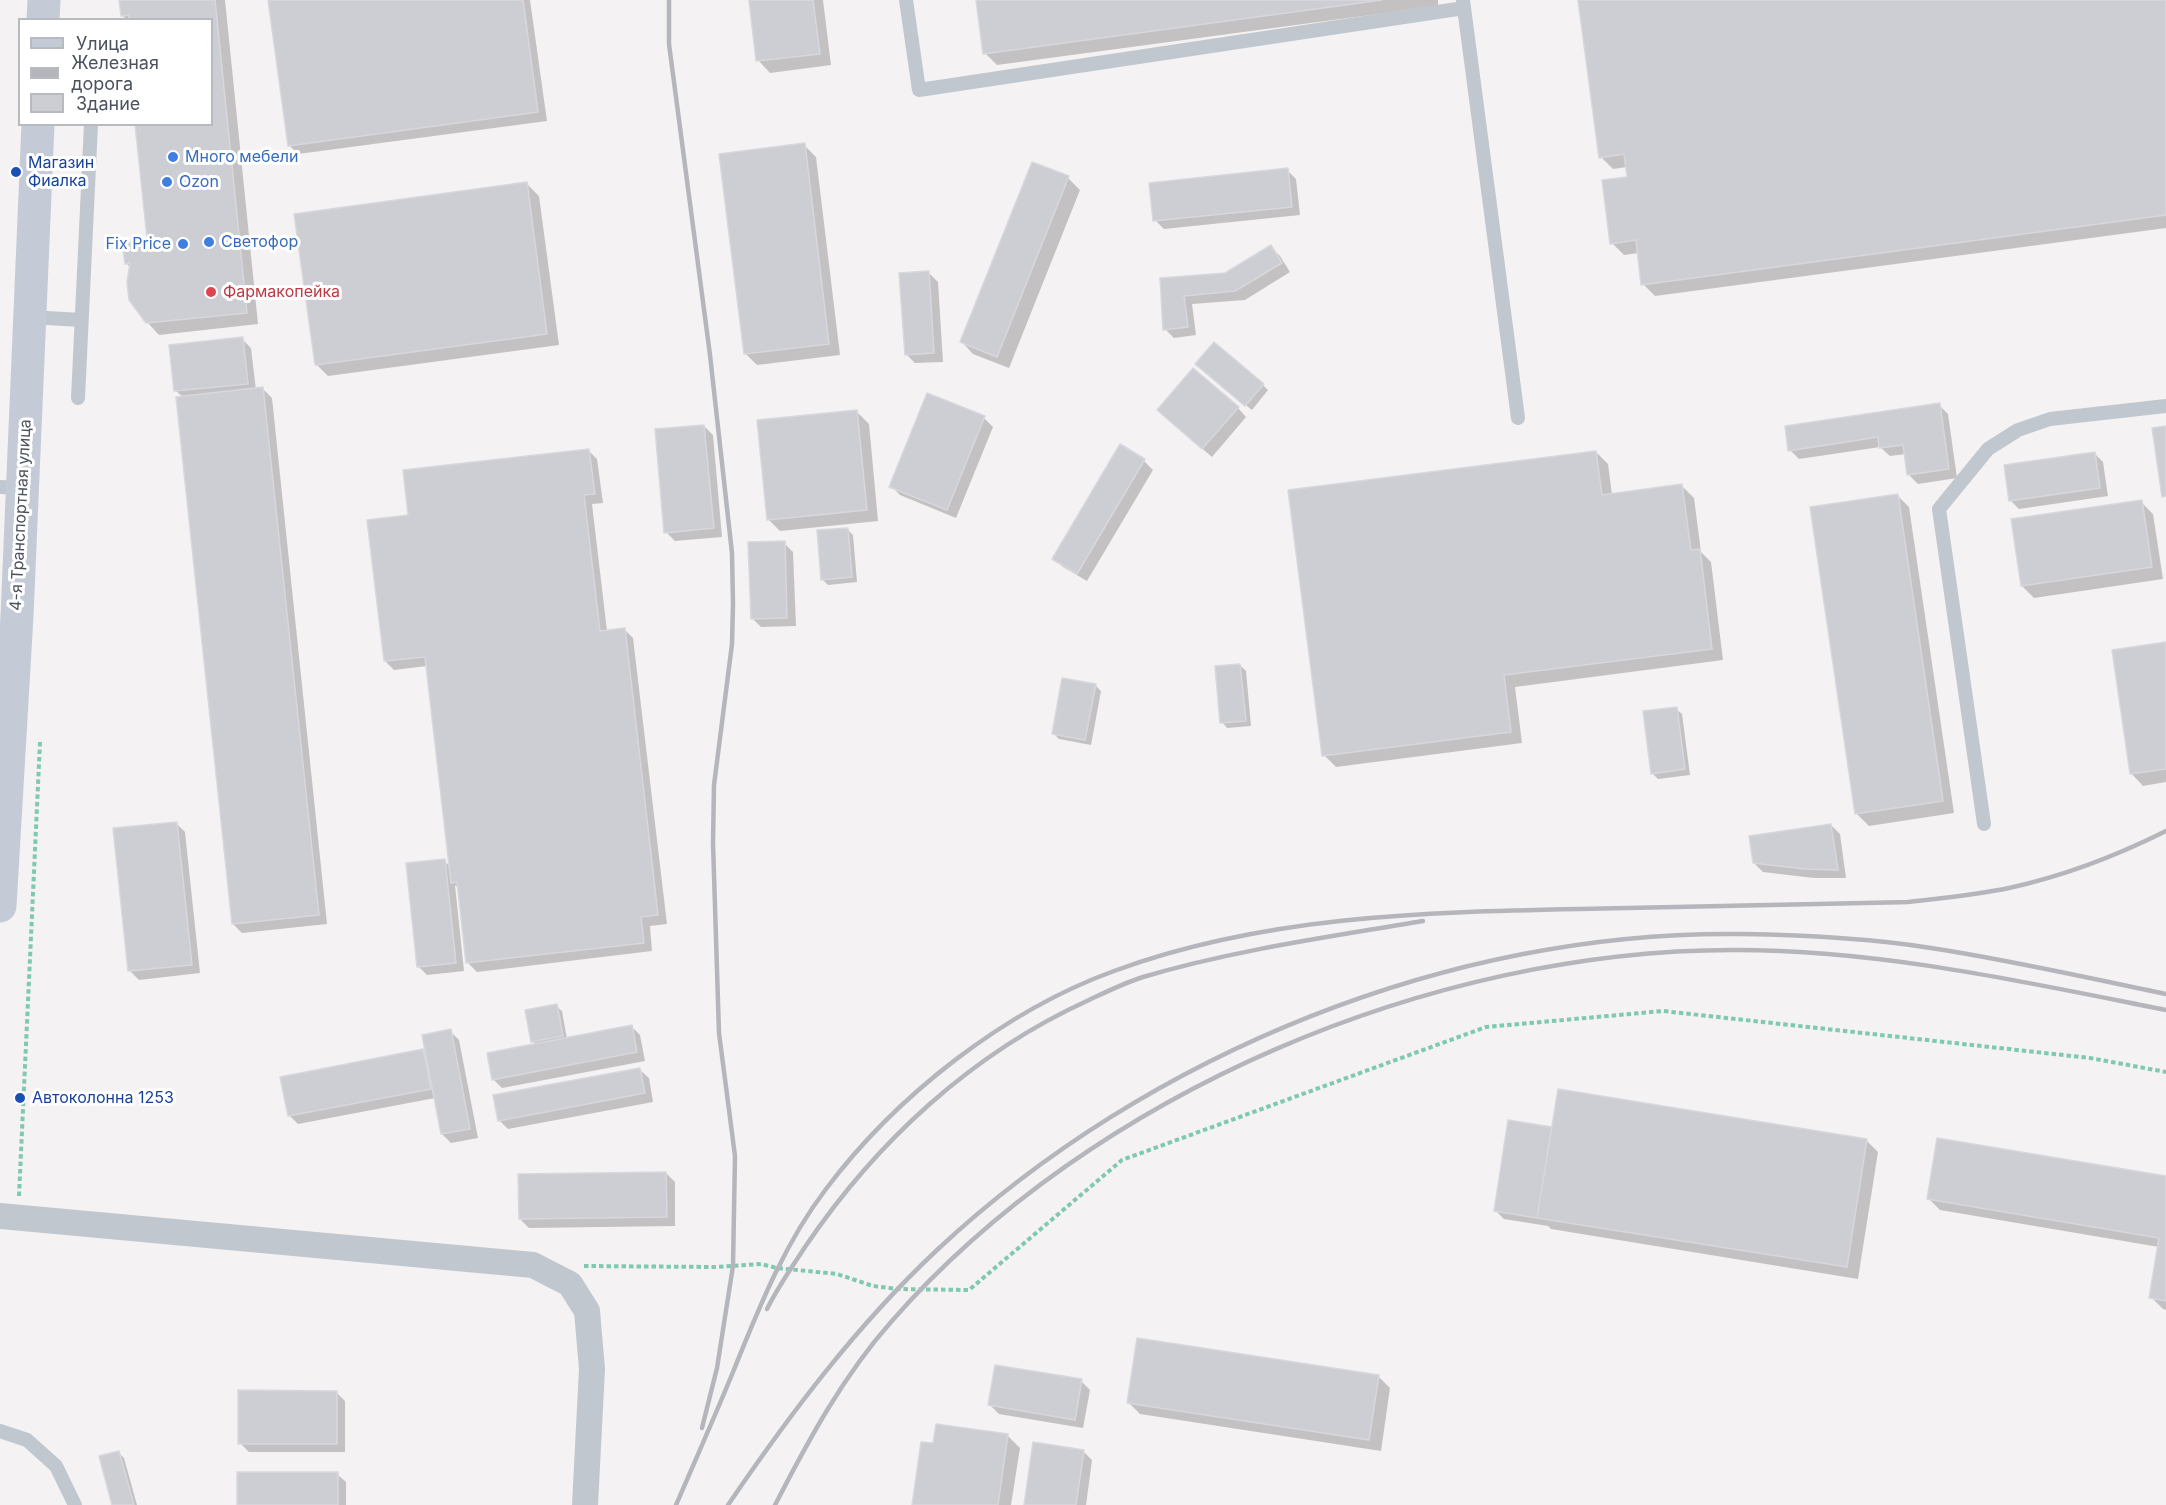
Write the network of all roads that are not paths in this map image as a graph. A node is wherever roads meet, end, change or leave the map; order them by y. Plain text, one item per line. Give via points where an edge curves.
1 (44, 0) edge
2 (906, 0) edge
3 (1463, 4) edge
4 (43, 18) edge
5 (38, 126) edge
6 (91, 126) edge
7 (30, 317) junction
8 (81, 320) junction
9 (78, 398) dead end
10 (2166, 406) edge
11 (1518, 418) dead end
12 (11, 488) edge
13 (8, 616) edge
14 (1984, 824) dead end
15 (0, 906) edge
16 (9, 1217) edge
17 (0, 1431) edge
18 (75, 1505) edge
19 (585, 1505) edge

1 - 4 main road
2 - 3 lane via 919,90
3 - 11 lane
5 - 7 main road, 4-я Транспортная улица
6 - 8 lane
7 - 8 lane
7 - 12 main road, 4-я Транспортная улица
8 - 9 lane
10 - 14 lane via 2050,419 2018,430 1988,449 1939,509
12 - 13 main road, 4-я Транспортная улица
13 - 15 main road, 4-я Транспортная улица
16 - 19 street via 533,1265 570,1284 587,1311 592,1369
17 - 18 lane via 27,1440 56,1466

